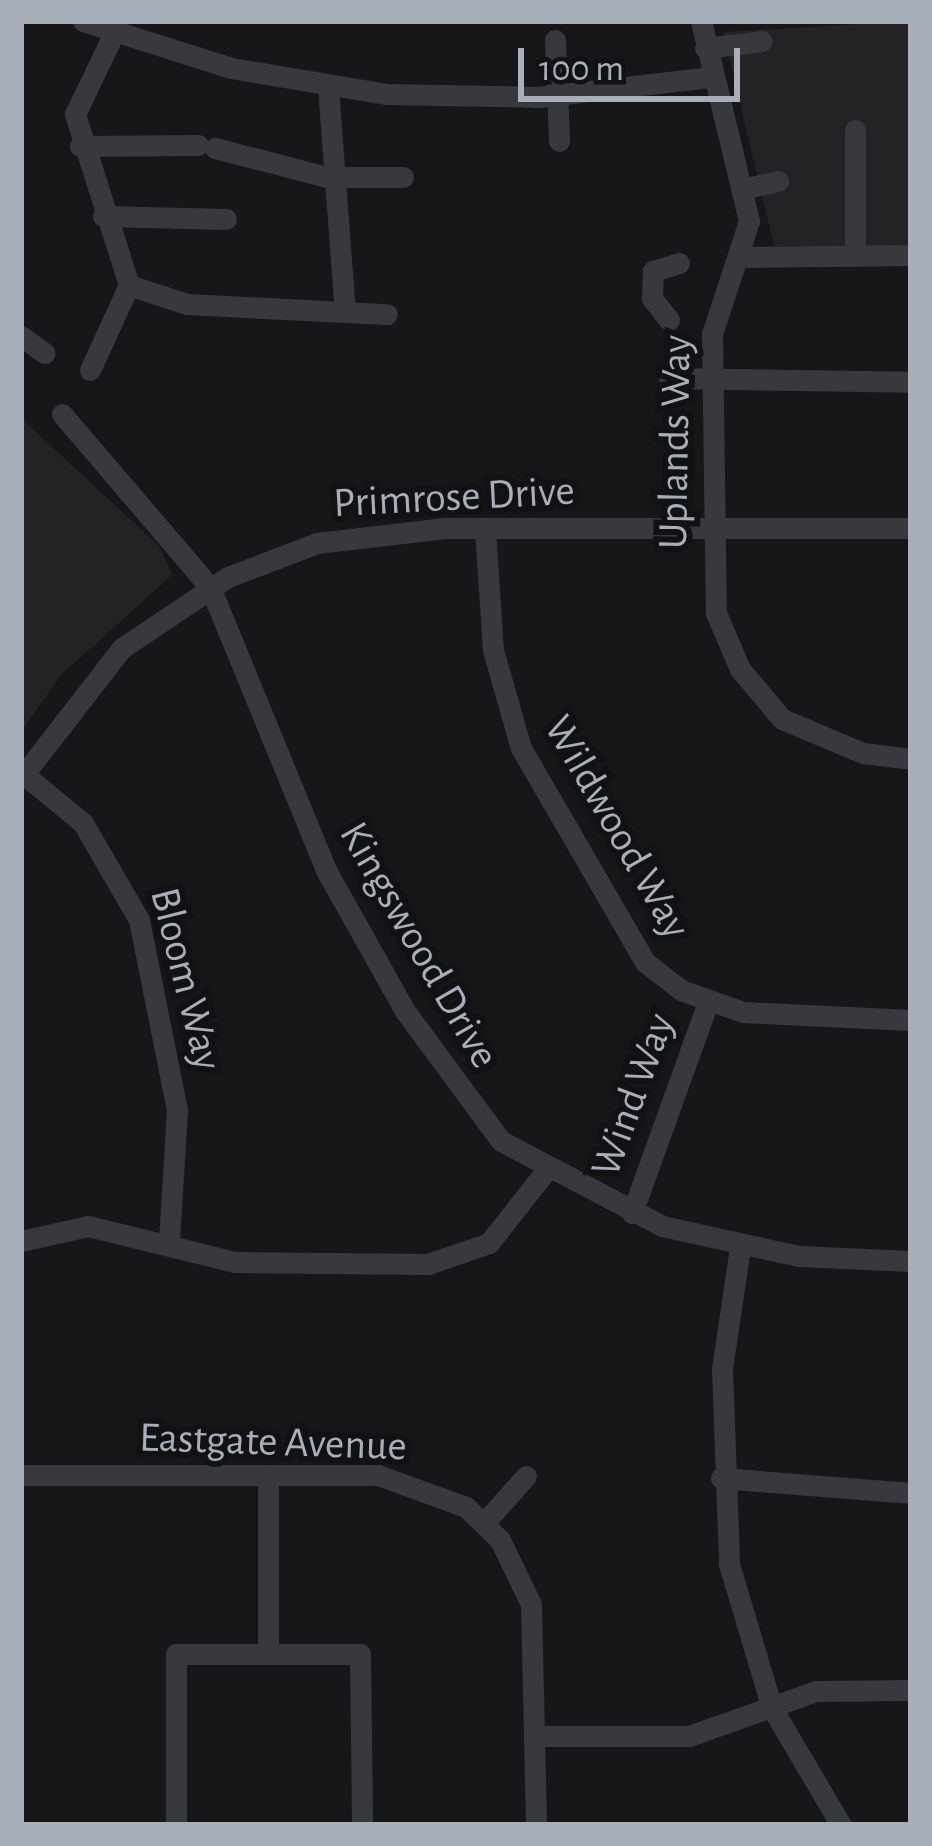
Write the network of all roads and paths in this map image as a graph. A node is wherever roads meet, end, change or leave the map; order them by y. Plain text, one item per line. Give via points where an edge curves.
1 (82, 21) edge
2 (701, 21) edge
3 (125, 31) edge
4 (555, 40) dead end
5 (762, 41) dead end
6 (704, 48) junction
7 (710, 77) junction
8 (328, 87) junction
9 (556, 95) junction
10 (855, 130) dead end
11 (559, 141) dead end
12 (80, 146) junction
13 (327, 177) junction
14 (404, 177) dead end
15 (778, 181) dead end
16 (741, 190) junction
17 (103, 216) junction
18 (226, 220) dead end
19 (911, 255) edge
20 (855, 256) junction
21 (740, 257) junction
22 (679, 263) dead end
23 (129, 285) junction
24 (345, 311) junction
25 (387, 314) dead end
26 (669, 320) dead end
27 (21, 336) edge
28 (44, 353) dead end
29 (90, 370) dead end
30 (669, 378) dead end
31 (712, 380) junction
32 (911, 382) edge
33 (62, 415) dead end
34 (712, 528) junction
35 (911, 528) edge
36 (485, 530) junction
37 (210, 587) junction
38 (911, 759) edge
39 (22, 775) edge
40 (708, 1002) junction
41 (911, 1020) edge
42 (544, 1172) junction
43 (632, 1214) junction
44 (21, 1241) edge
45 (169, 1241) junction
46 (740, 1247) junction
47 (911, 1261) edge
48 (21, 1475) edge
49 (268, 1476) junction
50 (526, 1476) dead end
51 (722, 1478) junction
52 (911, 1493) edge
53 (484, 1523) junction
54 (268, 1654) junction
55 (911, 1690) edge
56 (772, 1708) junction
57 (536, 1736) junction
58 (176, 1825) edge
59 (362, 1825) edge
60 (536, 1825) edge
61 (841, 1825) edge

1 - 3 street
2 - 6 street, Uplands Way
3 - 8 street
3 - 12 street via 76,98
4 - 9 street
5 - 6 street
6 - 7 street, Uplands Way
7 - 9 street
7 - 16 street, Uplands Way
8 - 9 street
8 - 13 street
9 - 11 street
10 - 20 street
12 - 13 street via 207,147
12 - 17 street
13 - 14 street
13 - 24 street
15 - 16 street
16 - 21 street, Uplands Way
17 - 18 street
17 - 23 street
19 - 20 street
20 - 21 street
21 - 31 street, Uplands Way via 716,309
22 - 26 street via 652,272 652,298
23 - 24 street via 187,304
23 - 29 street
24 - 25 street
27 - 28 street
30 - 31 street
31 - 32 street
31 - 34 street, Uplands Way
33 - 37 street, Kingswood Drive
34 - 35 street, Primrose Drive
34 - 36 street, Primrose Drive
34 - 38 street, Uplands Way via 716,613 754,689 818,739
36 - 37 street, Primrose Drive via 354,534
36 - 40 street, Wildwood Way via 496,664 534,775 626,938 664,979
37 - 39 street, Primrose Drive via 100,668
37 - 42 street, Kingswood Drive via 300,818 405,1011 459,1094
39 - 45 street, Bloom Way via 83,823 139,920 177,1110
40 - 41 street, Wildwood Way via 794,1019
40 - 43 street, Wind Way
42 - 43 street, Kingswood Drive
42 - 45 street via 467,1258 283,1266
43 - 46 street, Kingswood Drive
44 - 45 street via 88,1226
46 - 47 street, Kingswood Drive
46 - 51 street via 722,1369
48 - 49 street, Eastgate Avenue
49 - 53 street, Eastgate Avenue via 401,1479
49 - 54 street
50 - 53 street
51 - 52 street
51 - 56 street via 729,1564
53 - 57 street via 531,1604
54 - 58 street via 176,1654
54 - 59 street via 360,1654
55 - 56 street via 850,1686
56 - 57 street via 689,1736
56 - 61 street
57 - 60 street

